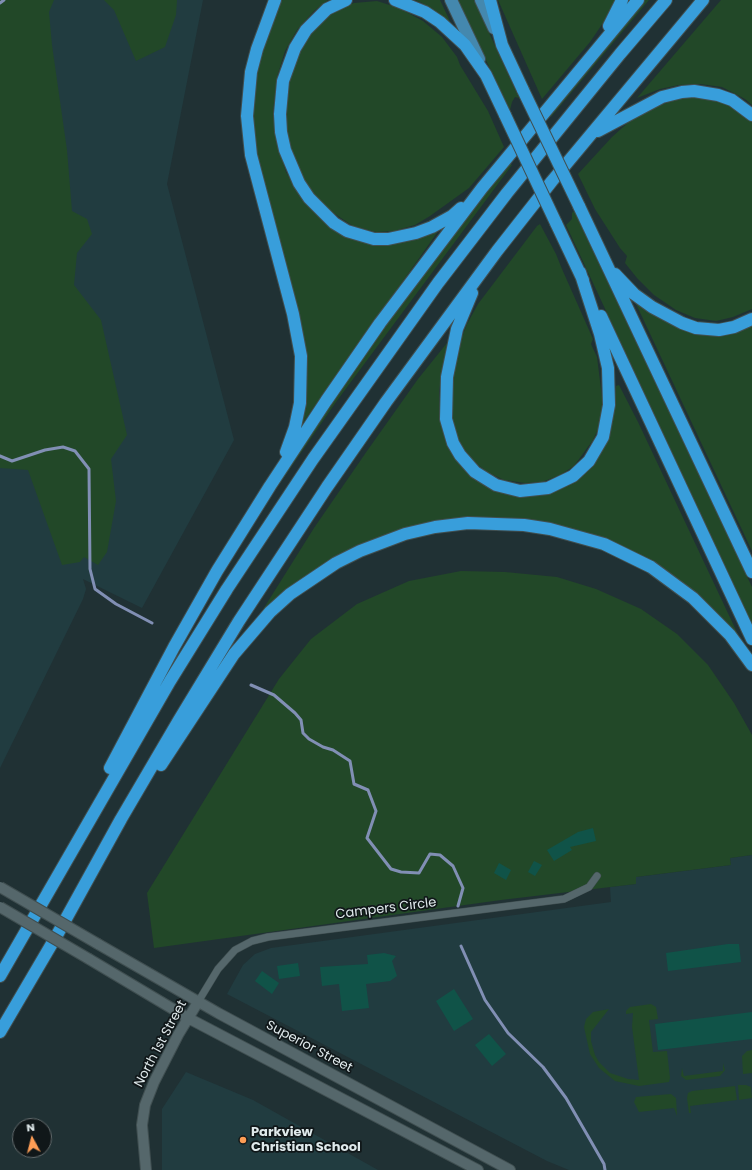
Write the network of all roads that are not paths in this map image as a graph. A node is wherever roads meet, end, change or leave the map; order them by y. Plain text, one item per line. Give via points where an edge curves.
1 (275, 0) edge
2 (346, 0) edge
3 (396, 0) edge
4 (451, 0) edge
5 (481, 0) edge
6 (490, 0) edge
7 (622, 0) edge
8 (638, 0) edge
9 (666, 0) edge
10 (703, 0) edge
11 (502, 45) junction
12 (596, 49) junction
13 (486, 75) junction
14 (752, 115) edge
15 (593, 133) junction
16 (482, 188) junction
17 (497, 252) junction
18 (602, 255) junction
19 (580, 272) junction
20 (752, 320) edge
21 (270, 486) junction
22 (752, 572) edge
23 (752, 639) edge
24 (752, 665) edge
25 (61, 870) junction
26 (597, 876) dead end
27 (0, 887) edge
28 (79, 895) junction
29 (0, 907) edge
30 (0, 976) edge
31 (198, 1002) junction
32 (188, 1018) junction
33 (0, 1032) edge
34 (146, 1170) edge
35 (478, 1170) edge
36 (510, 1170) edge

1 - 21 highway via 251,72 247,116 251,154 298,335 302,380 295,427 289,447
2 - 16 highway via 327,9 306,30 295,48 283,81 280,114 285,150 296,178 309,198 346,231 374,239 388,239 416,234 432,227 452,216
3 - 13 highway via 425,12 453,32 476,58
4 - 13 main road
5 - 11 main road
6 - 11 highway
7 - 12 highway
8 - 12 highway
9 - 25 highway via 507,193 369,378 217,606 114,775
10 - 15 highway
11 - 18 highway, bridge
12 - 16 highway
13 - 19 highway, bridge
14 - 15 highway via 732,100 718,95 682,92 662,97
15 - 17 highway
16 - 21 highway via 380,323
17 - 19 highway via 475,285 457,329 447,376 446,404 448,430 460,456 474,472 506,488 534,491 561,483 589,461 603,437 610,405 608,368
17 - 28 highway via 386,402 269,576 179,720
18 - 20 highway via 634,294 682,323 696,328 719,330
18 - 22 highway
19 - 23 highway
21 - 25 highway via 174,647 130,727
24 - 28 highway via 710,613 673,582 628,555 579,536 524,525 468,523 435,528 380,542 311,578 270,612 250,634 161,765
25 - 30 highway
26 - 31 street, Campers Circle via 589,887 564,899 252,941 236,950 222,964
27 - 31 main road, Superior Street, bridge
28 - 33 highway
29 - 32 main road, bridge
31 - 32 main road, North 1st Street
31 - 36 main road, Superior Street
32 - 34 main road, North 1st Street via 154,1082 145,1105 142,1125
32 - 35 main road

